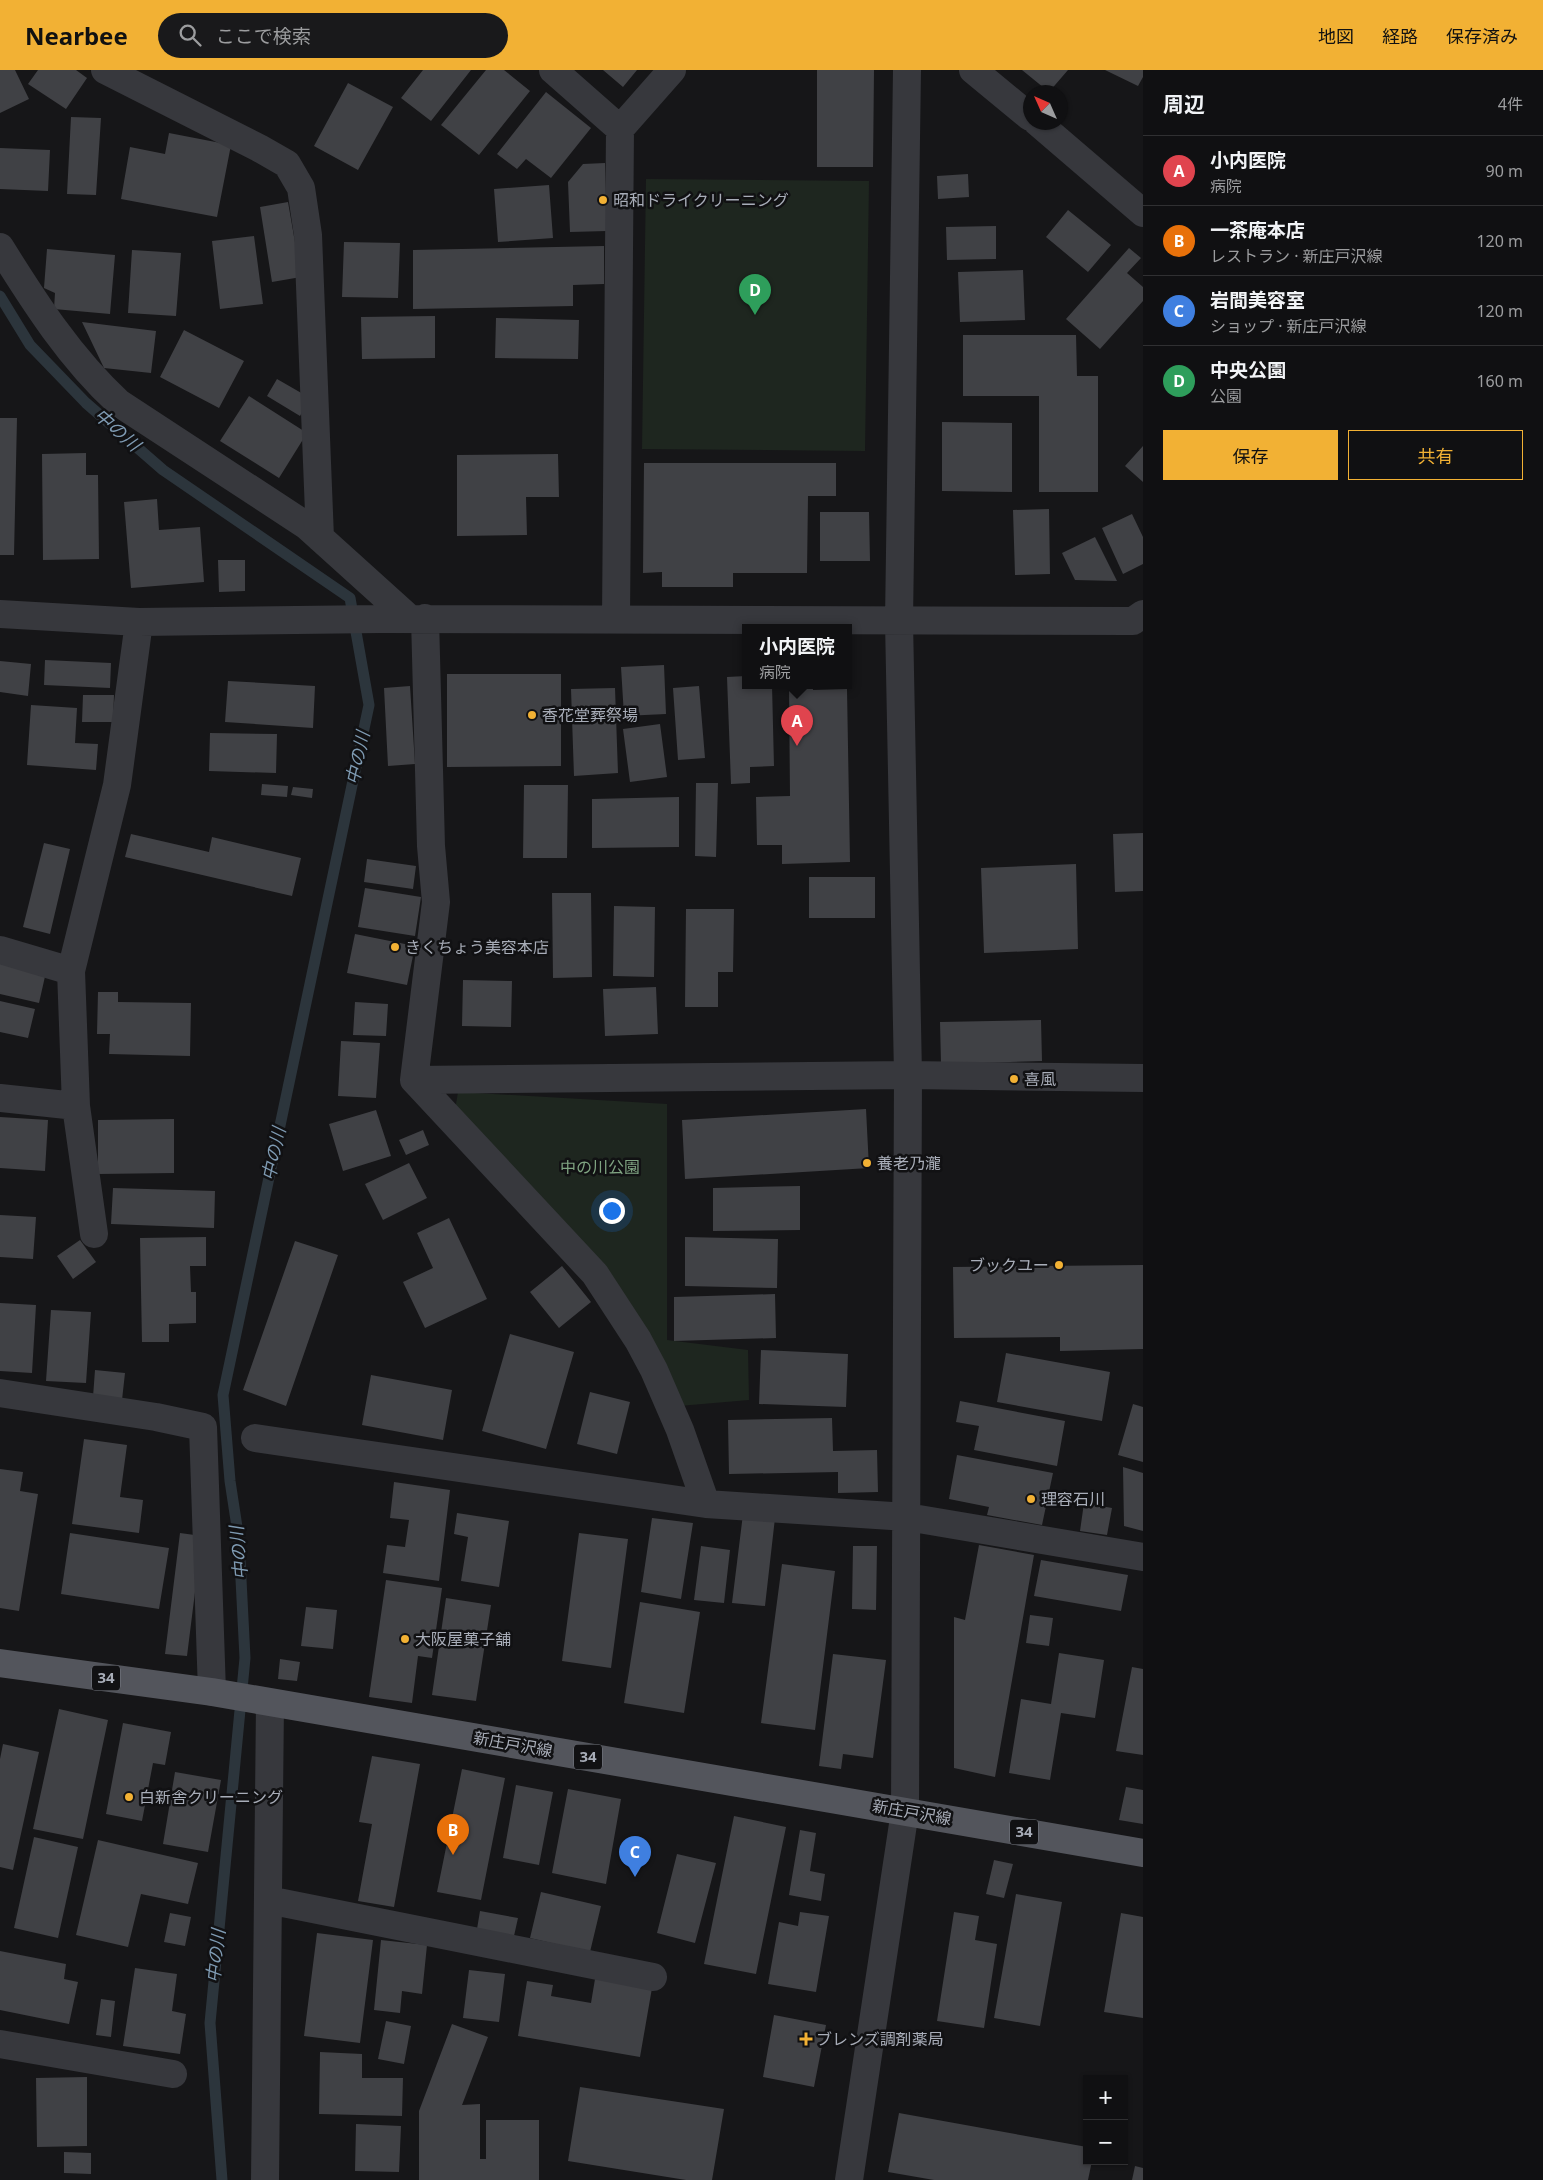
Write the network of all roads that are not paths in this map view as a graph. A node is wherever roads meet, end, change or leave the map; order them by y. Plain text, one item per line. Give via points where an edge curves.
1 (105, 70) edge
2 (554, 70) edge
3 (672, 70) edge
4 (906, 70) edge
5 (973, 70) edge
6 (1023, 111) edge
7 (620, 129) junction
8 (1046, 130) edge
9 (1143, 213) edge
10 (0, 247) edge
11 (320, 538) junction
12 (0, 614) edge
13 (1143, 614) edge
14 (417, 619) junction
15 (616, 619) junction
16 (899, 621) junction
17 (139, 622) junction
18 (0, 950) edge
19 (71, 971) junction
20 (908, 1075) junction
21 (1143, 1078) edge
22 (414, 1080) junction
23 (0, 1098) edge
24 (76, 1106) junction
25 (94, 1234) dead end
26 (0, 1393) edge
27 (256, 1438) dead end
28 (706, 1504) junction
29 (907, 1517) junction
30 (1143, 1557) edge
31 (0, 1663) edge
32 (212, 1692) junction
33 (270, 1703) junction
34 (905, 1811) junction
35 (1143, 1853) edge
36 (268, 1900) junction
37 (653, 1977) dead end
38 (0, 2044) edge
39 (173, 2074) dead end
40 (266, 2180) edge
41 (849, 2180) edge

1 - 11 street via 287,164 301,188 308,235
2 - 7 street
3 - 7 street
4 - 16 street
5 - 6 street
7 - 15 street
8 - 9 street
10 - 11 street via 37,308 94,380 113,397 307,526
11 - 14 street
12 - 17 street
13 - 16 street via 1133,621
14 - 15 street
14 - 17 street
14 - 22 street via 436,902
15 - 16 street
16 - 20 street
17 - 19 street via 117,785
18 - 19 street
19 - 24 street
20 - 21 street
20 - 22 street
20 - 29 street
22 - 28 street via 595,1274 654,1370 680,1430
23 - 24 street
24 - 25 street
26 - 32 street via 203,1427
27 - 28 street
28 - 29 street
29 - 30 street
29 - 34 street
31 - 32 main road, 新庄戸沢線 / 34
32 - 33 main road, 新庄戸沢線 / 34
33 - 34 main road, 新庄戸沢線 / 34
33 - 36 street
34 - 35 main road, 新庄戸沢線 / 34
34 - 41 street
36 - 37 street
36 - 40 street
38 - 39 street

